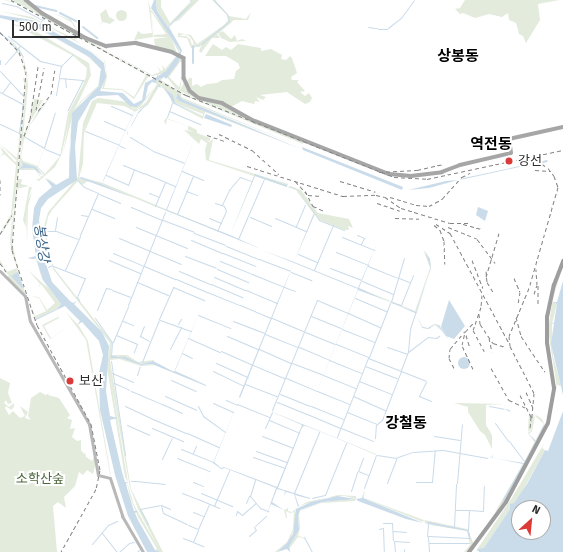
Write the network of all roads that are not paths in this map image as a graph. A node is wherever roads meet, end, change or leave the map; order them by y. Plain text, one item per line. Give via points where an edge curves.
1 (26, 0) edge
2 (563, 127) edge
3 (563, 261) edge
4 (0, 271) edge
5 (143, 552) edge
6 (469, 552) edge

1 - 2 main road via 42,14 106,46 136,43 179,55 184,60 184,79 190,91 199,98 222,103 255,121 395,175 442,172 463,164 511,153 509,139
3 - 6 highway via 548,312 547,343 554,388 548,423 506,502
4 - 5 main road via 24,294 30,321 88,422 98,475 110,478 122,516

